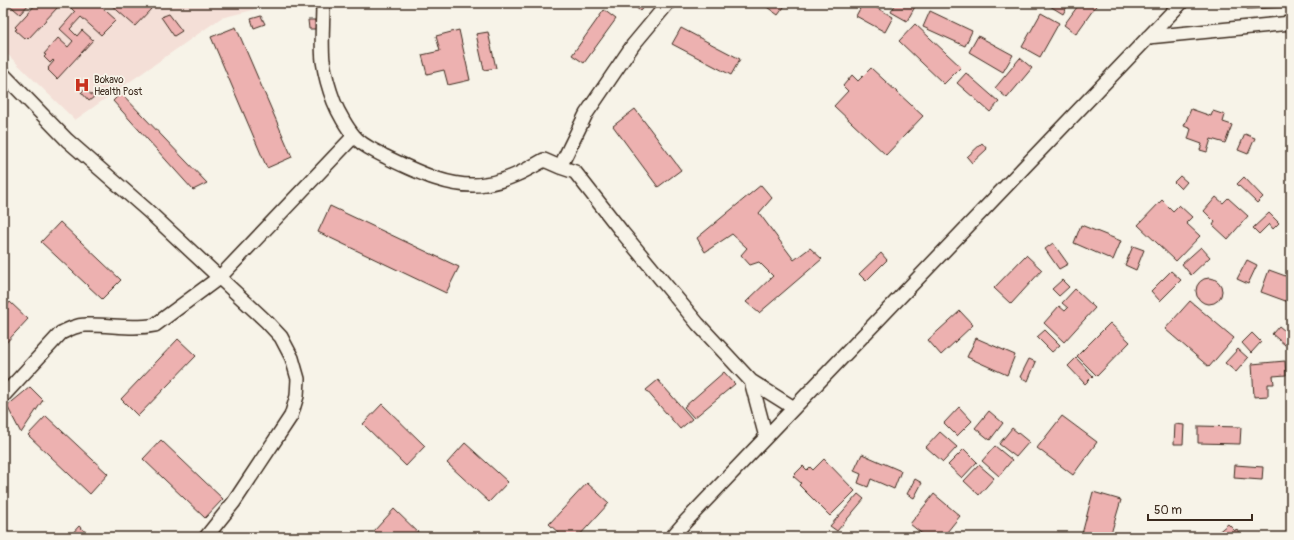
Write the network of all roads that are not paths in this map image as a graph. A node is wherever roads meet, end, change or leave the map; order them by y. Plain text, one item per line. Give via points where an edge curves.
1 (323, 3) edge
2 (668, 3) edge
3 (1181, 3) edge
4 (1291, 22) edge
5 (1148, 38) junction
6 (3, 74) edge
7 (354, 136) junction
8 (560, 167) junction
9 (220, 277) junction
10 (751, 381) junction
11 (3, 396) edge
12 (794, 408) junction
13 (766, 437) junction
14 (206, 537) edge
15 (672, 537) edge

1 - 7 street via 323,60 328,83 335,103
2 - 8 street via 633,45 586,114
3 - 5 street
4 - 5 street
5 - 12 street
6 - 9 street via 68,140
7 - 8 street via 367,147 413,171 464,185 484,185 500,181 524,172 544,160
7 - 9 street
8 - 10 street via 575,172 698,324
9 - 11 street via 155,325 143,328 84,325 61,333
9 - 14 street via 281,337 292,358 298,379 297,396 291,416 234,502
10 - 12 street
10 - 13 street
12 - 13 street
13 - 15 street

